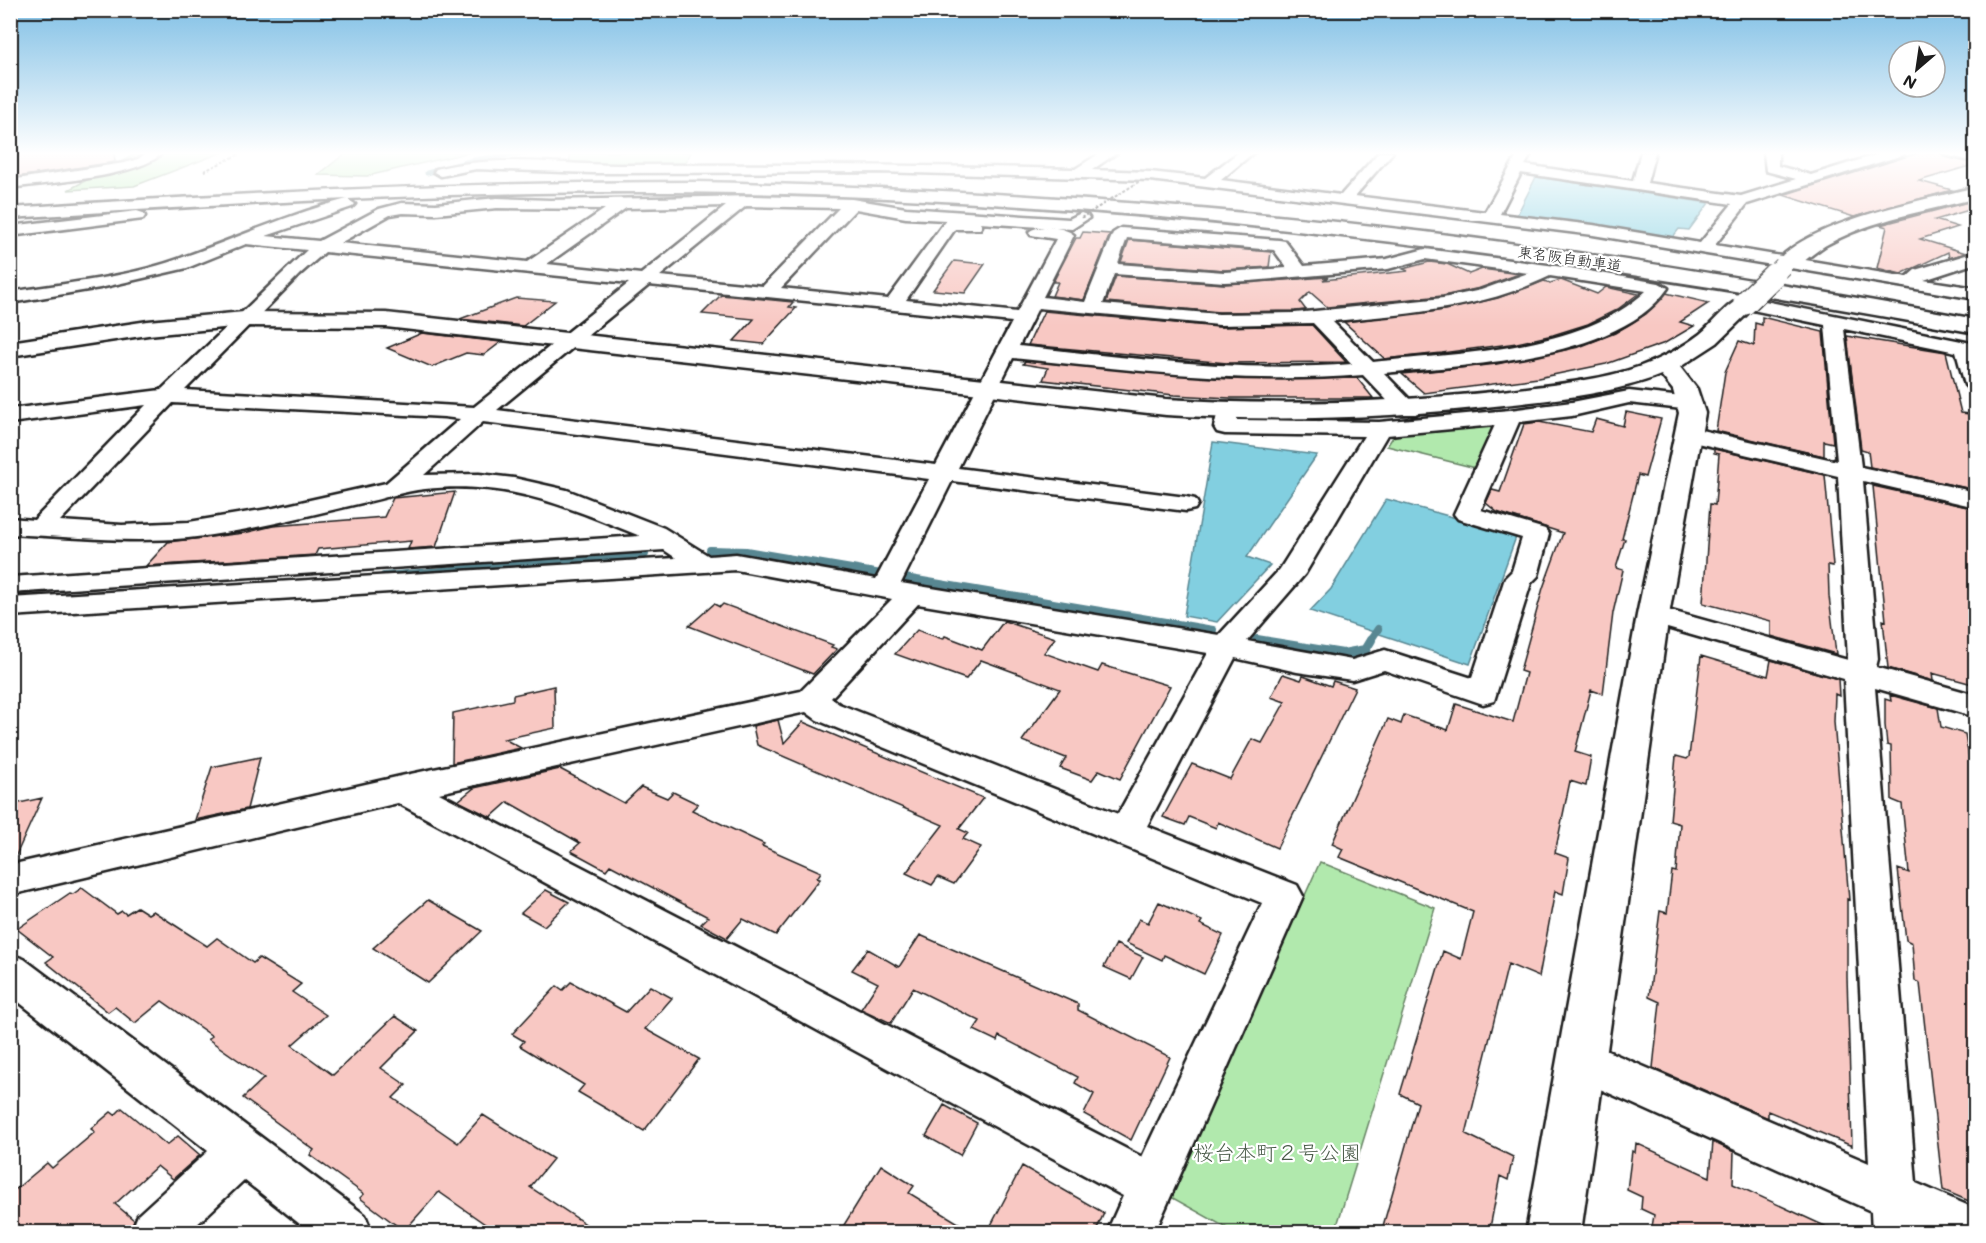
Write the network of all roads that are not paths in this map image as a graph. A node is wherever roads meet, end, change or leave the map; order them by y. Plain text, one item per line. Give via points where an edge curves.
1 (57, 210) edge
2 (330, 210) edge
3 (393, 210) edge
4 (613, 210) edge
5 (731, 210) edge
6 (846, 210) edge
7 (888, 210) edge
8 (1154, 210) edge
9 (1272, 210) edge
10 (1437, 210) edge
11 (1494, 210) edge
12 (1735, 210) edge
13 (1920, 210) edge
14 (10, 213) edge
15 (136, 216) dead end
16 (1490, 217) junction
17 (1081, 218) road end
18 (10, 231) edge
19 (246, 239) junction
20 (321, 247) junction
21 (1704, 249) junction
22 (1973, 259) edge
23 (1785, 264) junction
24 (1107, 267) junction
25 (530, 268) junction
26 (1548, 270) junction
27 (1299, 272) junction
28 (646, 280) junction
29 (1914, 283) junction
30 (767, 292) junction
31 (1976, 294) edge
32 (10, 298) edge
33 (1745, 303) junction
34 (893, 305) junction
35 (1092, 308) junction
36 (1028, 310) junction
37 (1976, 313) edge
38 (1318, 317) junction
39 (244, 319) junction
40 (1834, 321) junction
41 (1976, 326) edge
42 (573, 339) junction
43 (1970, 349) edge
44 (10, 350) edge
45 (1008, 351) junction
46 (1666, 365) junction
47 (1370, 369) junction
48 (1976, 385) edge
49 (988, 387) junction
50 (167, 396) junction
51 (1691, 404) junction
52 (1408, 409) junction
53 (480, 412) junction
54 (1227, 412) junction
55 (10, 416) edge
56 (1510, 417) junction
57 (1379, 429) junction
58 (1688, 434) junction
59 (1850, 471) junction
60 (944, 472) junction
61 (395, 488) junction
62 (1976, 500) edge
63 (1186, 504) dead end
64 (10, 526) edge
65 (41, 527) junction
66 (668, 542) junction
67 (701, 562) junction
68 (895, 583) junction
69 (10, 585) edge
70 (10, 607) edge
71 (1653, 615) junction
72 (1226, 646) junction
73 (1859, 673) junction
74 (811, 700) junction
75 (1976, 706) edge
76 (400, 789) junction
77 (1125, 833) junction
78 (10, 880) edge
79 (10, 971) edge
80 (1584, 1061) junction
81 (243, 1150) junction
82 (1152, 1187) junction
83 (1895, 1215) edge
84 (155, 1233) edge
85 (348, 1233) edge
86 (1131, 1233) edge
87 (1554, 1233) edge
88 (1973, 1233) edge

1 - 14 main road, 東名阪自動車道
2 - 19 street
3 - 20 street
4 - 25 street
5 - 28 street
6 - 30 street
7 - 17 street via 1072,224
8 - 41 main road, 東名阪自動車道 via 1475,244 1699,277
9 - 37 main road, 東名阪自動車道 via 1482,234 1695,265
10 - 16 street
11 - 16 street
12 - 21 street
13 - 23 main road via 1839,231 1808,244
15 - 18 street
16 - 21 street
19 - 20 street
19 - 32 street via 155,271
20 - 25 street
20 - 39 street
21 - 23 street
22 - 29 street via 1921,274
23 - 29 street
23 - 33 main road, bridge
24 - 27 street via 1224,277
24 - 27 street via 1121,233 1279,245
24 - 35 street
25 - 28 street
26 - 27 street via 1425,254 1388,264
26 - 38 street via 1473,298
26 - 47 street via 1659,288 1631,315 1588,335 1529,349
28 - 30 street
28 - 42 street
29 - 31 street
30 - 34 street
33 - 40 street
33 - 46 main road via 1716,334
34 - 36 street
34 - 36 street via 951,224 1066,235
35 - 36 street
35 - 38 street via 1219,319
36 - 45 street
38 - 47 street
39 - 42 main road via 386,320
39 - 44 main road via 148,328
39 - 50 street
40 - 43 street
40 - 59 street
42 - 49 main road
42 - 53 street
43 - 48 street
45 - 47 street via 1230,372
45 - 49 street
46 - 51 main road via 1685,389
46 - 52 main road via 1603,384
47 - 52 street
49 - 54 main road
49 - 60 street
50 - 53 street
50 - 55 street
50 - 65 street
51 - 56 street via 1629,397
51 - 58 main road
52 - 54 main road
53 - 60 street
53 - 61 street
54 - 57 street via 1226,427
56 - 57 street
56 - 72 street via 1467,514 1536,534 1483,693 1385,660 1352,670
57 - 72 street via 1292,574
58 - 59 street
58 - 71 main road
59 - 62 street
59 - 73 street via 1863,658
60 - 63 street
60 - 68 street
61 - 65 street via 274,516 189,530 122,533
61 - 66 street via 453,480 514,484 567,497 633,523
64 - 65 street
66 - 67 street
66 - 69 street
67 - 68 street via 736,562
67 - 70 street
68 - 72 street
68 - 74 street
71 - 73 street
71 - 80 main road
72 - 77 street
73 - 75 street
73 - 83 street
74 - 76 street
74 - 77 street via 828,712
76 - 78 street
76 - 82 street
77 - 82 street via 1284,896
79 - 81 street
80 - 83 street
80 - 87 main road
81 - 84 street
81 - 85 street
82 - 86 street
83 - 88 street

